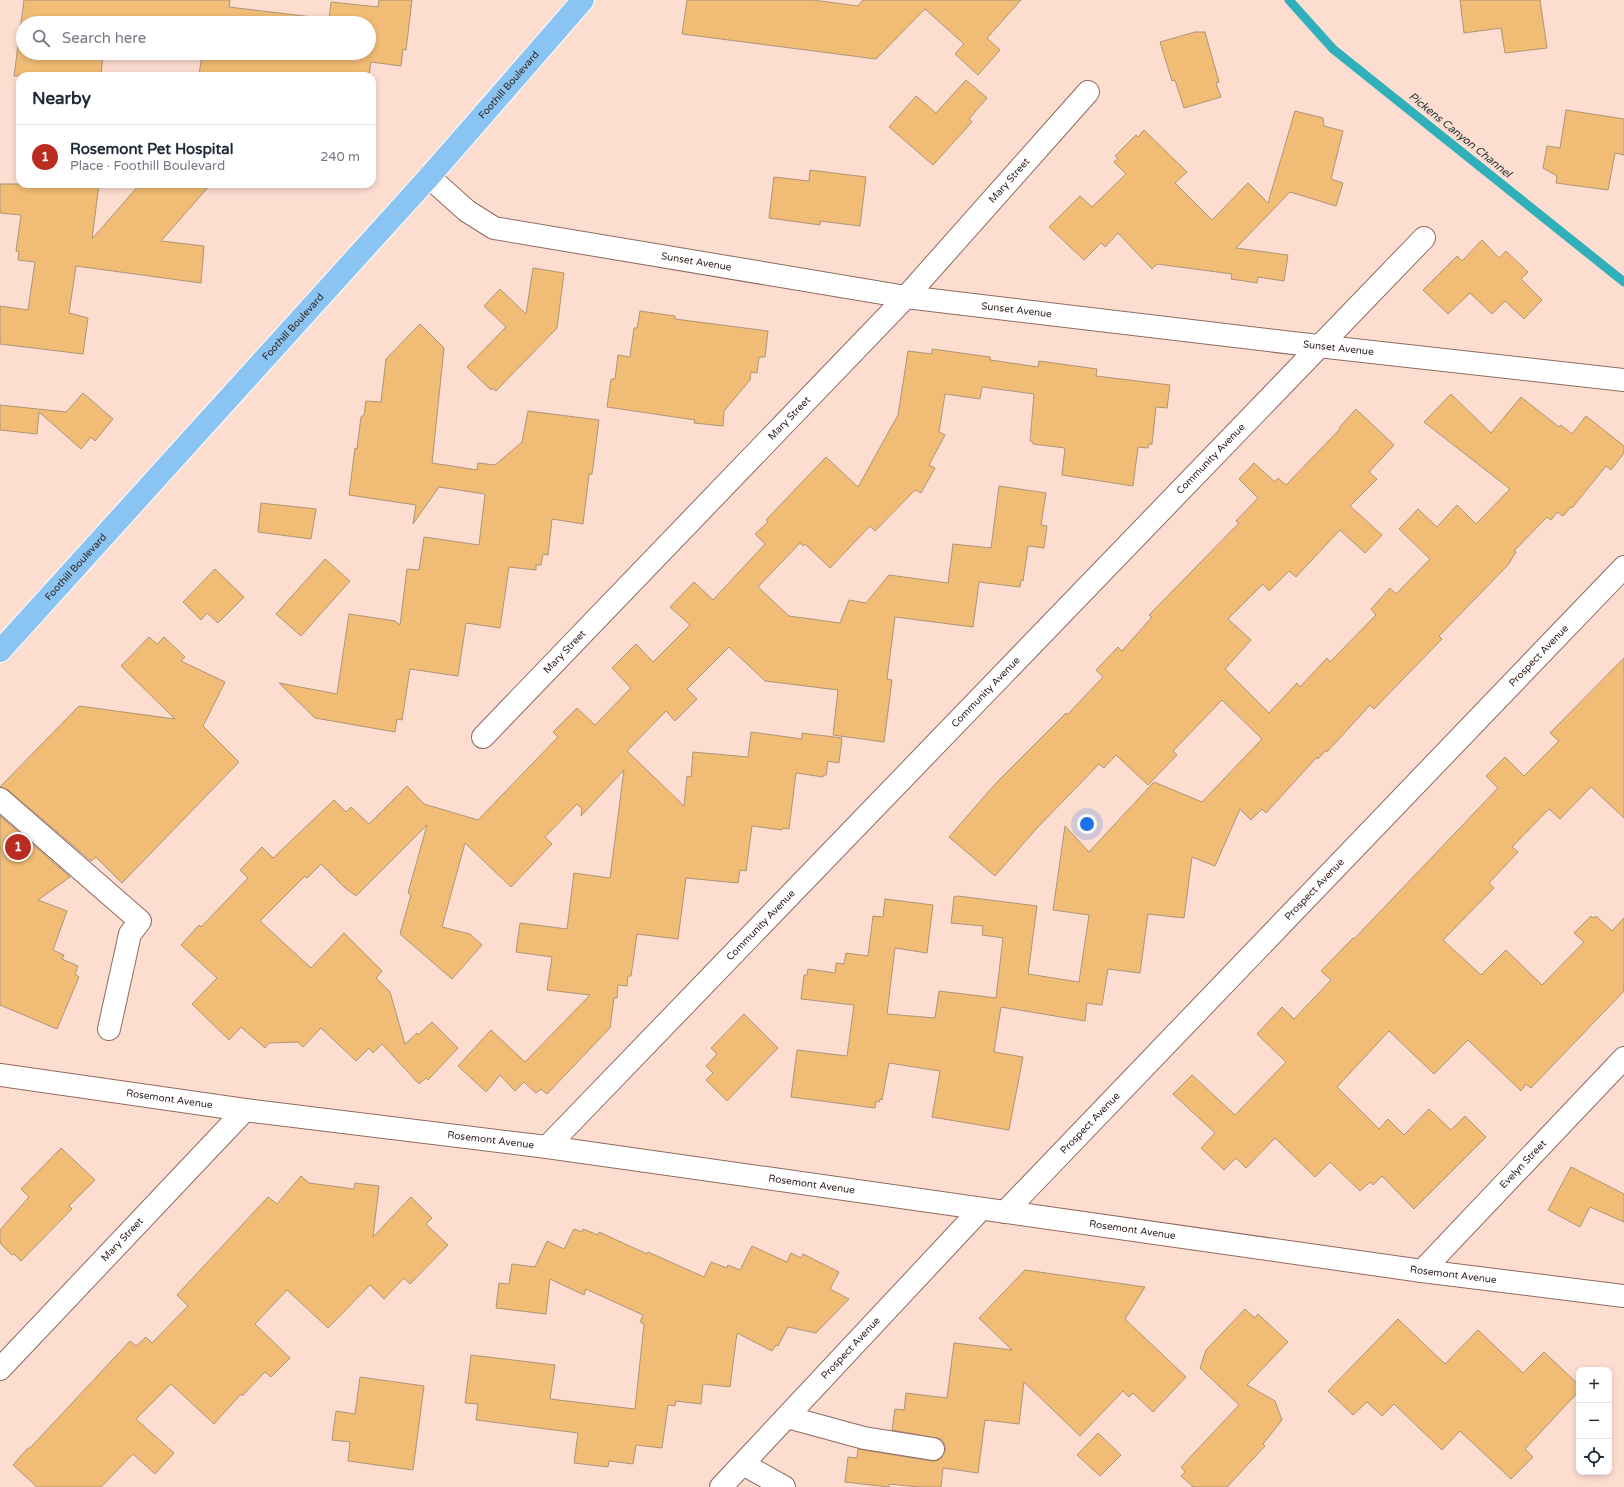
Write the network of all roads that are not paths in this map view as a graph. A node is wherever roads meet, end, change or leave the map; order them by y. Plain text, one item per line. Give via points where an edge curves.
1 (583, 0) edge
2 (1088, 92) dead end
3 (429, 177) junction
4 (1424, 238) dead end
5 (906, 297) junction
6 (1318, 346) junction
7 (1624, 380) edge
8 (1624, 567) edge
9 (0, 651) edge
10 (483, 737) dead end
11 (0, 799) edge
12 (109, 1029) dead end
13 (1624, 1058) edge
14 (0, 1075) edge
15 (246, 1110) junction
16 (547, 1147) junction
17 (981, 1209) junction
18 (1005, 1212) junction
19 (1422, 1271) junction
20 (1624, 1296) edge
21 (0, 1370) edge
22 (787, 1417) junction
23 (934, 1449) dead end
24 (743, 1464) junction
25 (721, 1487) edge
26 (784, 1487) edge

1 - 3 main road, Foothill Boulevard
2 - 5 street, Mary Street
3 - 5 street, Sunset Avenue via 467,211 494,228
3 - 9 main road, Foothill Boulevard
4 - 6 street, Community Avenue
5 - 6 street, Sunset Avenue
5 - 10 street, Mary Street
6 - 7 street, Sunset Avenue
6 - 16 street, Community Avenue
8 - 18 street, Prospect Avenue
11 - 12 street via 140,920 130,934
13 - 19 street, Evelyn Street
14 - 15 street, Rosemont Avenue
15 - 16 street, Rosemont Avenue
15 - 21 street, Mary Street
16 - 17 street, Rosemont Avenue
17 - 18 street, Rosemont Avenue
17 - 22 street, Prospect Avenue
18 - 19 street, Rosemont Avenue
19 - 20 street, Rosemont Avenue
22 - 23 street via 864,1438
22 - 24 street, Prospect Avenue
24 - 25 street, Prospect Avenue
24 - 26 street

